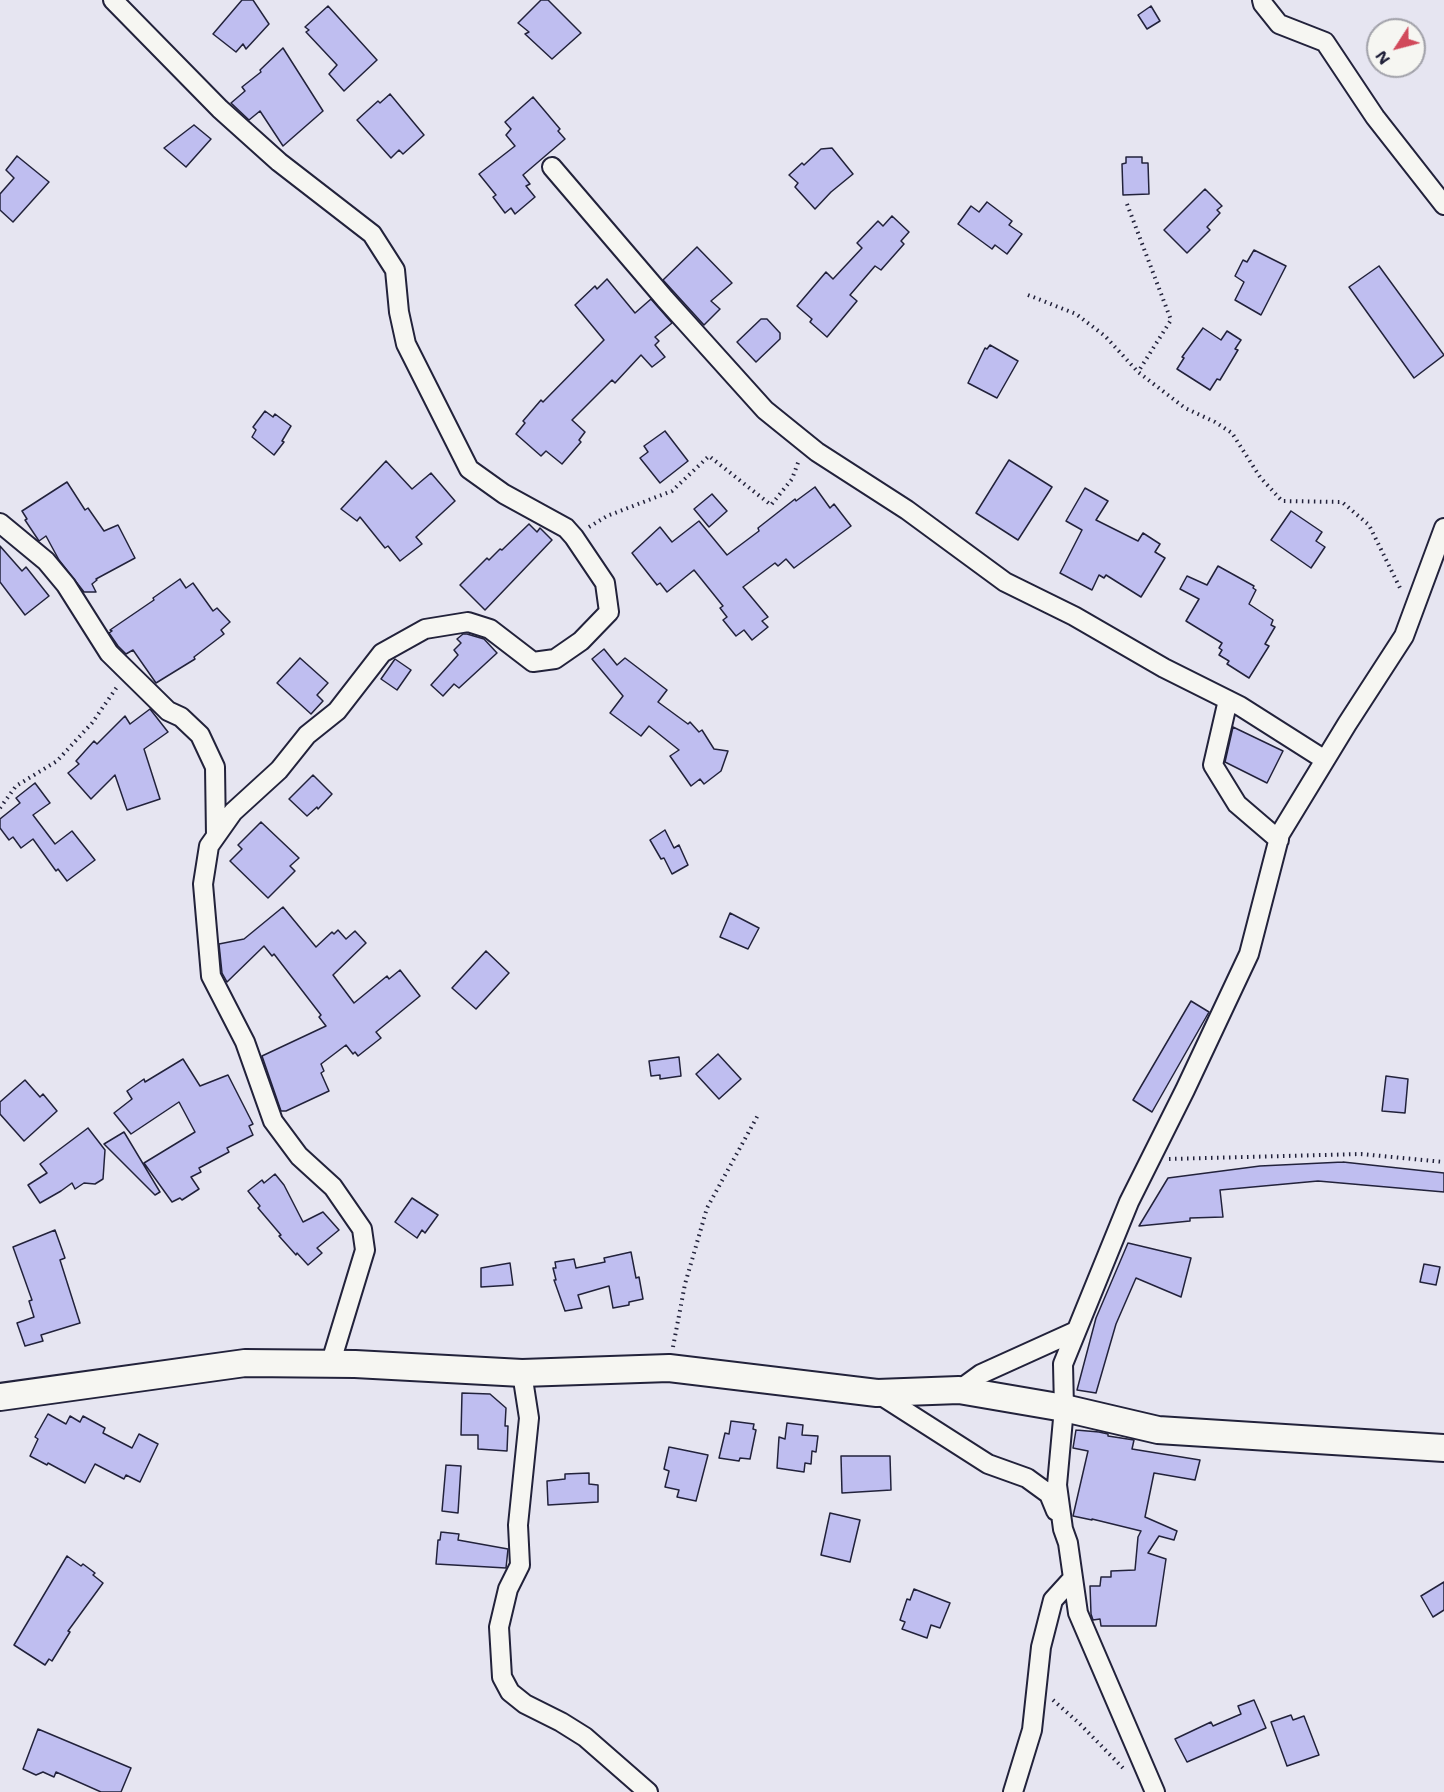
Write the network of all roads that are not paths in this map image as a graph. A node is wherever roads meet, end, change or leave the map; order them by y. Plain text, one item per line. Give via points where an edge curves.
1 (113, 0) edge
2 (1262, 0) edge
3 (552, 167) dead end
4 (1444, 205) edge
5 (0, 523) edge
6 (1444, 528) edge
7 (1228, 700) junction
8 (1325, 760) junction
9 (216, 836) junction
10 (1279, 840) junction
11 (1076, 1331) junction
12 (330, 1365) junction
13 (522, 1373) junction
14 (959, 1390) junction
15 (877, 1393) junction
16 (0, 1397) edge
17 (1064, 1408) junction
18 (1444, 1448) edge
19 (1063, 1529) junction
20 (1073, 1578) junction
21 (648, 1792) edge
22 (1013, 1792) edge
23 (1155, 1792) edge

1 - 9 street via 245,132 372,234 395,270 406,344 469,470 566,528 605,583 609,612 581,641 555,659 533,662 490,629 468,622 425,629 381,653 337,711 307,735 279,770 233,812
2 - 4 street via 1279,24 1325,42 1375,117
3 - 7 street via 765,410 805,442 1005,582
5 - 9 street via 46,561 109,653 168,711 200,735 215,767
6 - 8 street via 1404,636
7 - 8 street
7 - 10 street via 1213,765 1237,804
8 - 10 street
9 - 12 street via 208,846 203,884 211,976 244,1042 273,1121 299,1156 333,1187 362,1229 365,1250
10 - 11 street via 1249,954 1129,1202
11 - 14 street via 981,1374
11 - 17 street via 1063,1364
12 - 13 street
12 - 16 street via 245,1363
13 - 15 street via 669,1368
13 - 21 street via 529,1418 518,1525 520,1565 508,1589 499,1627 502,1677 510,1692 525,1704 585,1737
14 - 15 street
14 - 17 street
15 - 19 street via 988,1464 1028,1478 1049,1494
17 - 18 street via 1158,1430
17 - 19 street via 1057,1485
19 - 20 street
20 - 22 street via 1053,1600 1041,1647 1032,1730
20 - 23 street via 1078,1613

